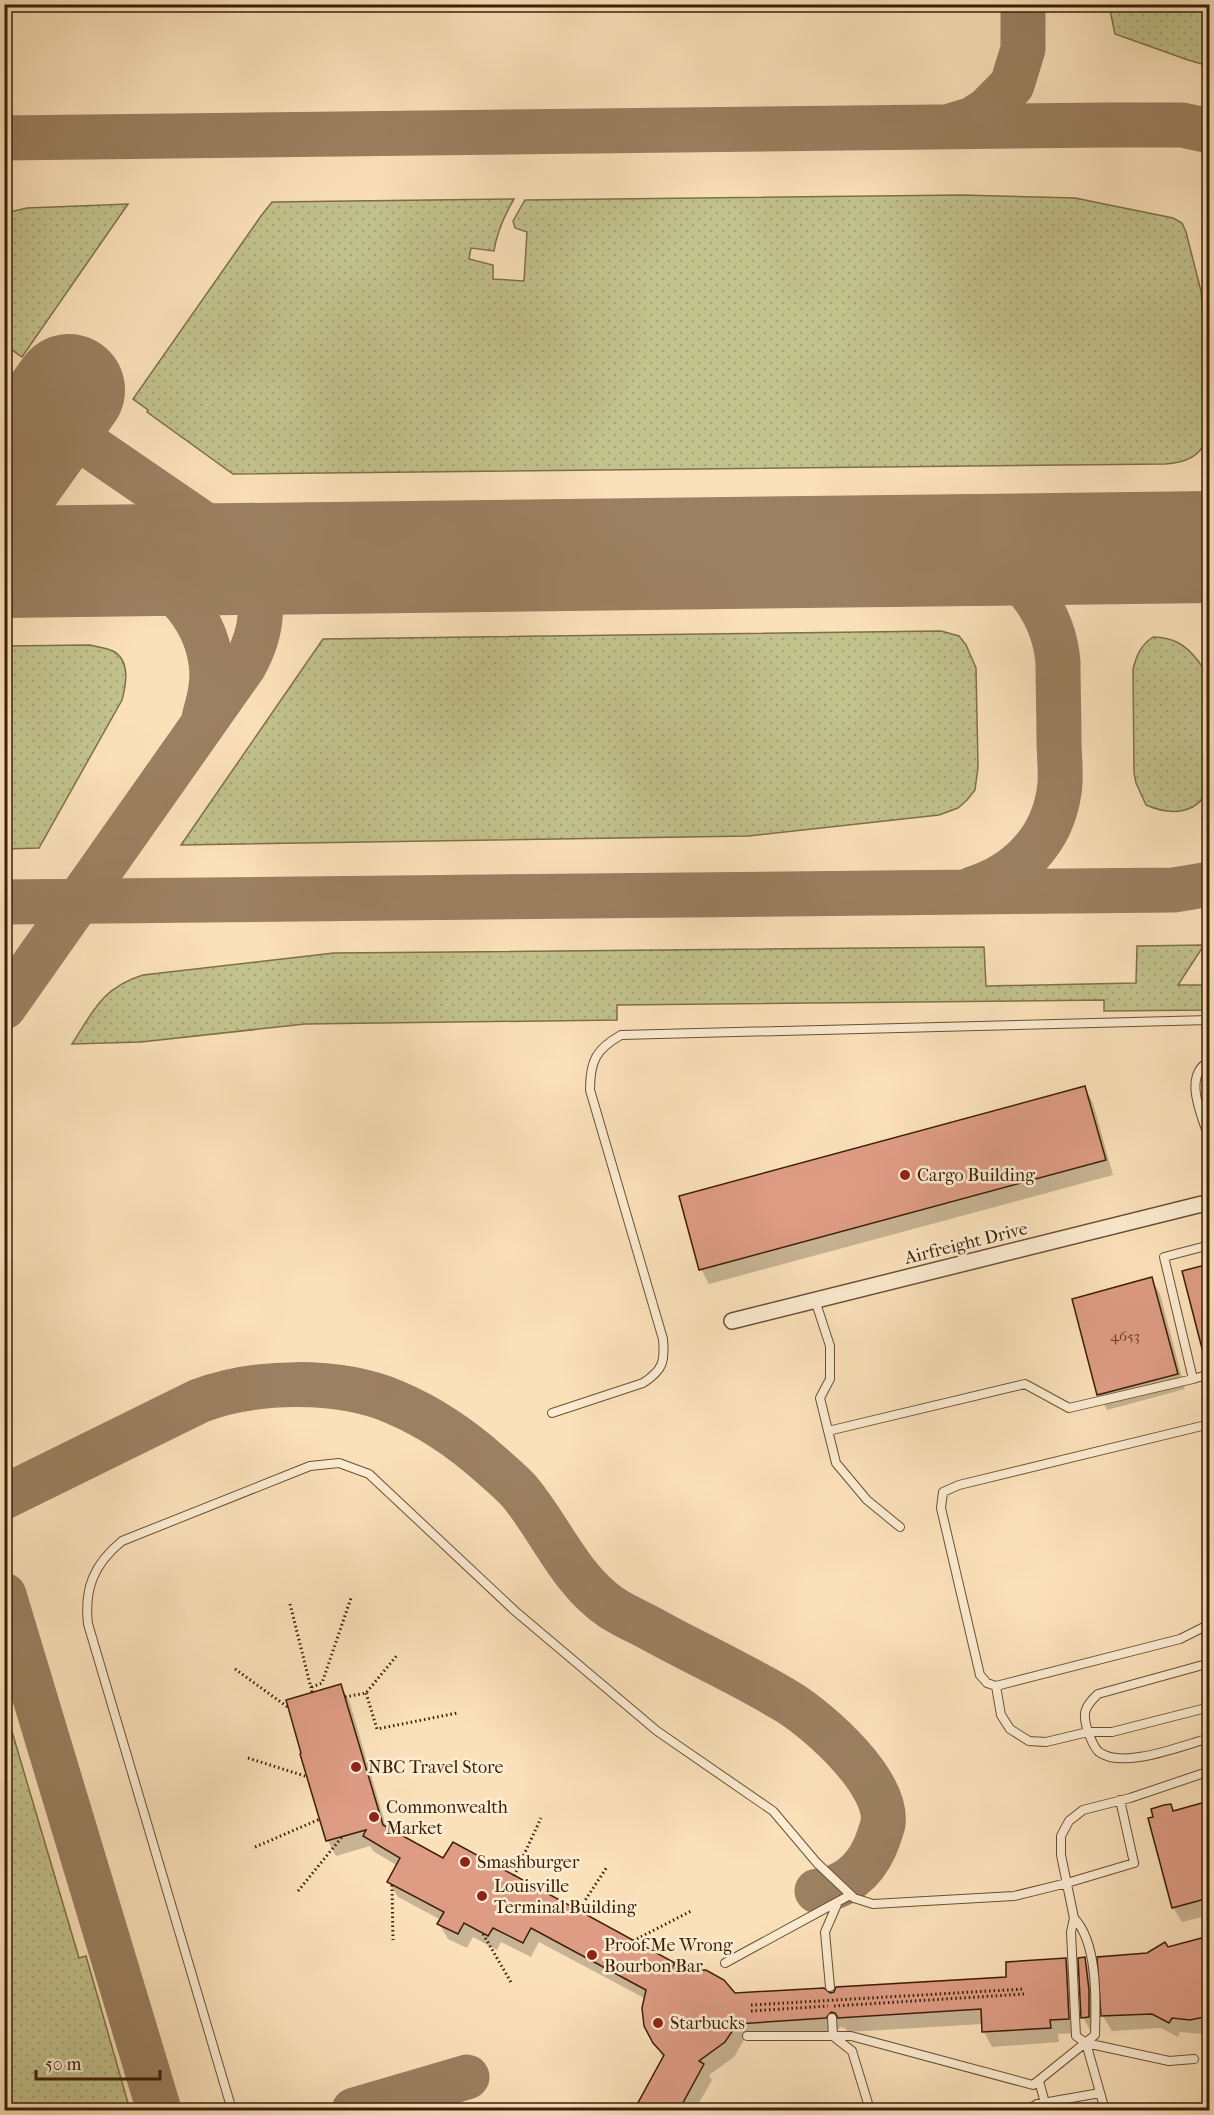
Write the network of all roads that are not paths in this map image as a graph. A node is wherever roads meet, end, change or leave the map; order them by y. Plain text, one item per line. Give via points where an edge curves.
1 (1209, 1020) edge
2 (1209, 1060) edge
3 (1209, 1141) edge
4 (1209, 1202) edge
5 (1209, 1245) edge
6 (815, 1300) junction
7 (732, 1321) dead end
8 (1209, 1374) edge
9 (1193, 1378) junction
10 (552, 1413) dead end
11 (1209, 1424) edge
12 (828, 1431) junction
13 (900, 1527) dead end
14 (1209, 1624) edge
15 (1209, 1664) edge
16 (996, 1686) junction
17 (1209, 1707) edge
18 (1088, 1732) junction
19 (1209, 1738) edge
20 (1209, 1771) edge
21 (1120, 1800) junction
22 (1067, 1883) junction
23 (850, 1895) junction
24 (838, 1902) junction
25 (1074, 1918) junction
26 (725, 1963) dead end
27 (831, 1987) dead end
28 (832, 2018) dead end
29 (747, 2036) dead end
30 (833, 2036) junction
31 (1086, 2043) junction
32 (1194, 2059) dead end
33 (1039, 2081) junction
34 (1100, 2093) junction
35 (1045, 2103) junction
36 (232, 2110) edge
37 (870, 2110) edge
38 (1028, 2110) edge
39 (1105, 2110) edge

1 - 10 lane via 621,1035 607,1043 590,1070 590,1090 664,1353 655,1376 644,1383
2 - 3 lane via 1195,1080
4 - 6 street, Airfreight Drive
5 - 9 lane via 1164,1257
6 - 7 street, Airfreight Drive
6 - 12 lane via 830,1346 830,1378 820,1398
8 - 9 lane
9 - 12 lane via 1069,1408 1025,1384
11 - 16 lane via 943,1492 941,1508 980,1675
12 - 13 lane via 836,1463 867,1500
14 - 16 lane via 1180,1639
15 - 18 lane via 1098,1694 1087,1705 1084,1719
16 - 18 lane via 1002,1715 1010,1729 1029,1741 1046,1743
17 - 18 lane via 1112,1731
18 - 19 lane via 1097,1751 1110,1758 1132,1759
20 - 21 lane
21 - 22 lane via 1083,1810 1069,1821 1061,1836
21 - 22 lane via 1134,1863
22 - 23 lane via 1014,1896 873,1904
22 - 25 lane
23 - 24 lane
23 - 36 lane via 772,1811 657,1731 515,1611 369,1474 339,1463 310,1466 122,1541 97,1567 86,1602 88,1623
24 - 26 lane
24 - 27 lane via 825,1932
25 - 31 lane via 1071,1932 1076,2036
25 - 31 lane via 1082,1926 1092,1957 1095,2035
28 - 30 lane
29 - 30 lane
30 - 33 lane via 851,2036 1033,2085
30 - 37 lane via 852,2051
31 - 32 lane via 1169,2061
31 - 33 lane
31 - 34 lane
33 - 35 lane
34 - 35 lane
34 - 39 lane
35 - 38 lane

